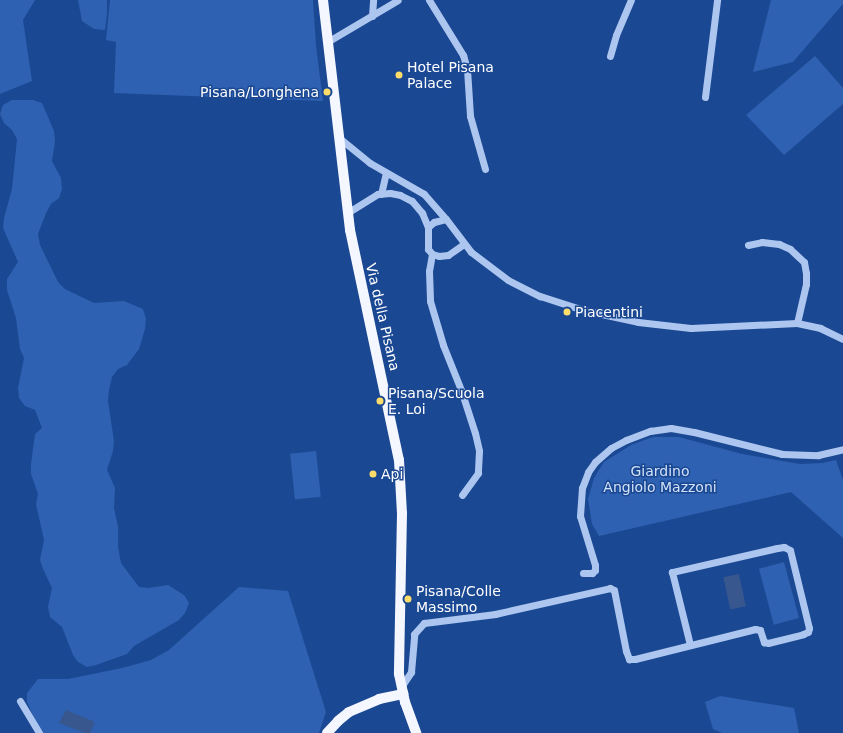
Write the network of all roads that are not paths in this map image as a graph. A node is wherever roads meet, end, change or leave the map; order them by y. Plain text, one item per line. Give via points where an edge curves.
1 (323, 0) edge
2 (373, 0) edge
3 (398, 0) edge
4 (429, 0) edge
5 (631, 0) edge
6 (717, 0) edge
7 (372, 16) junction
8 (328, 42) junction
9 (610, 56) dead end
10 (704, 97) dead end
11 (338, 137) junction
12 (485, 168) dead end
13 (386, 173) junction
14 (381, 194) junction
15 (348, 213) junction
16 (446, 219) junction
17 (428, 227) junction
18 (464, 244) junction
19 (748, 244) dead end
20 (432, 254) junction
21 (797, 323) junction
22 (843, 338) edge
23 (843, 449) edge
24 (462, 495) dead end
25 (583, 573) dead end
26 (690, 645) junction
27 (402, 690) junction
28 (20, 701) dead end
29 (39, 733) edge
30 (328, 733) edge
31 (416, 733) edge

1 - 8 main road, Via della Pisana
2 - 7 street
3 - 7 street
4 - 12 street via 463,55 468,75 470,116
5 - 9 street
6 - 10 street
7 - 8 street
8 - 11 main road, Via della Pisana
11 - 13 street
11 - 15 main road, Via della Pisana
13 - 14 street
13 - 16 street via 424,194
14 - 15 street via 368,199
14 - 17 street via 398,194 412,201 422,213
15 - 27 main road, Via della Pisana via 362,294 394,427 401,472 399,665
16 - 17 street via 436,221
16 - 18 street
17 - 20 street via 427,246
18 - 20 street via 448,255
18 - 21 street via 491,268 517,285 554,302 598,314 647,324 691,328
19 - 21 street via 779,244 790,249 804,262 806,284
20 - 24 street via 429,271 430,301 479,451 478,473
21 - 22 street via 820,328
23 - 25 street via 818,455 782,454 671,428 650,431 626,440 611,448 595,462 582,488 580,516 595,565 592,573
26 - 26 street via 755,629 760,630 764,642 768,643 808,632 790,550 784,547 777,548 672,572
26 - 27 street via 629,659 614,590 610,588 494,614 424,623 414,634 411,672
27 - 30 main road via 349,712
27 - 31 main road, Via della Pisana
28 - 29 street

